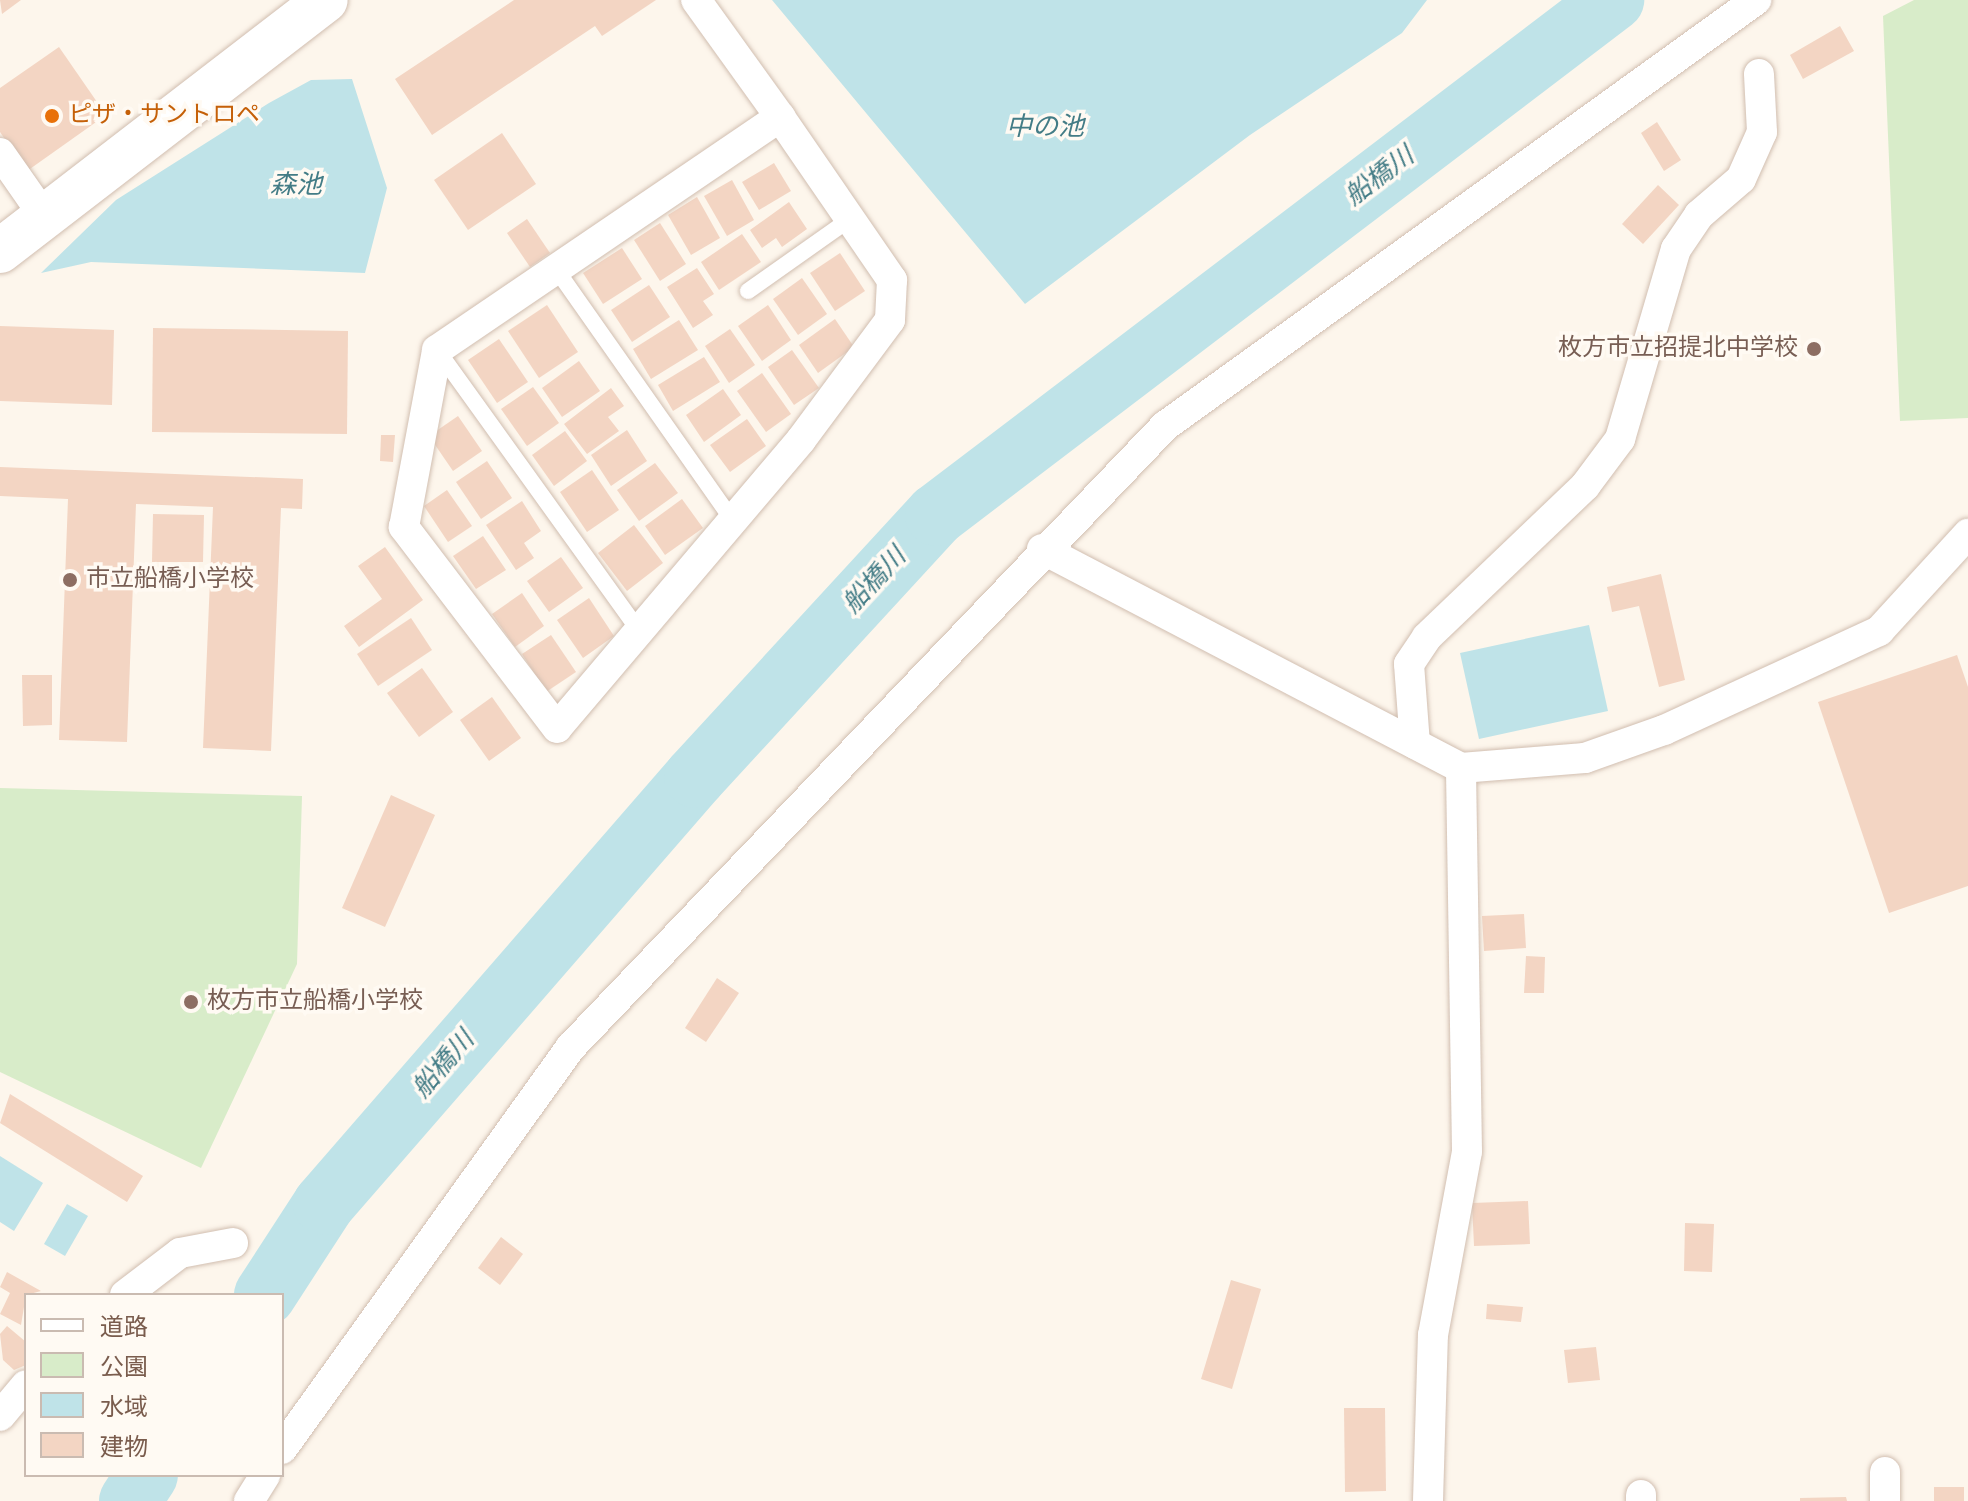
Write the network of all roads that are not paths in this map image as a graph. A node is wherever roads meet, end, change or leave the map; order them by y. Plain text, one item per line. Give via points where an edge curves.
1 (326, 0) edge
2 (696, 0) edge
3 (1756, 0) edge
4 (1759, 74) dead end
5 (780, 117) junction
6 (0, 153) edge
7 (44, 216) junction
8 (850, 219) junction
9 (0, 251) edge
10 (556, 269) junction
11 (748, 291) dead end
12 (437, 350) junction
13 (733, 521) junction
14 (1968, 534) edge
15 (1042, 549) junction
16 (639, 631) junction
17 (1415, 744) junction
18 (1461, 768) junction
19 (233, 1243) dead end
20 (128, 1293) edge
21 (284, 1446) edge
22 (264, 1477) edge
23 (249, 1501) edge
24 (1428, 1501) edge

1 - 7 street
2 - 5 street
3 - 15 street via 1165,426
4 - 17 street via 1762,132 1741,179 1699,215 1676,249 1620,439 1585,486 1427,637 1409,664
5 - 8 street
5 - 10 street
6 - 7 street
7 - 9 street
8 - 11 lane
8 - 13 street via 892,280 890,320
10 - 12 street
10 - 13 lane
12 - 16 lane
12 - 16 street via 404,527 557,728
13 - 16 street
14 - 18 street via 1879,631 1679,723 1585,758
15 - 17 street
15 - 21 street via 571,1047
17 - 18 street
18 - 24 street via 1467,1152 1433,1335
19 - 20 street via 180,1253
22 - 23 street

